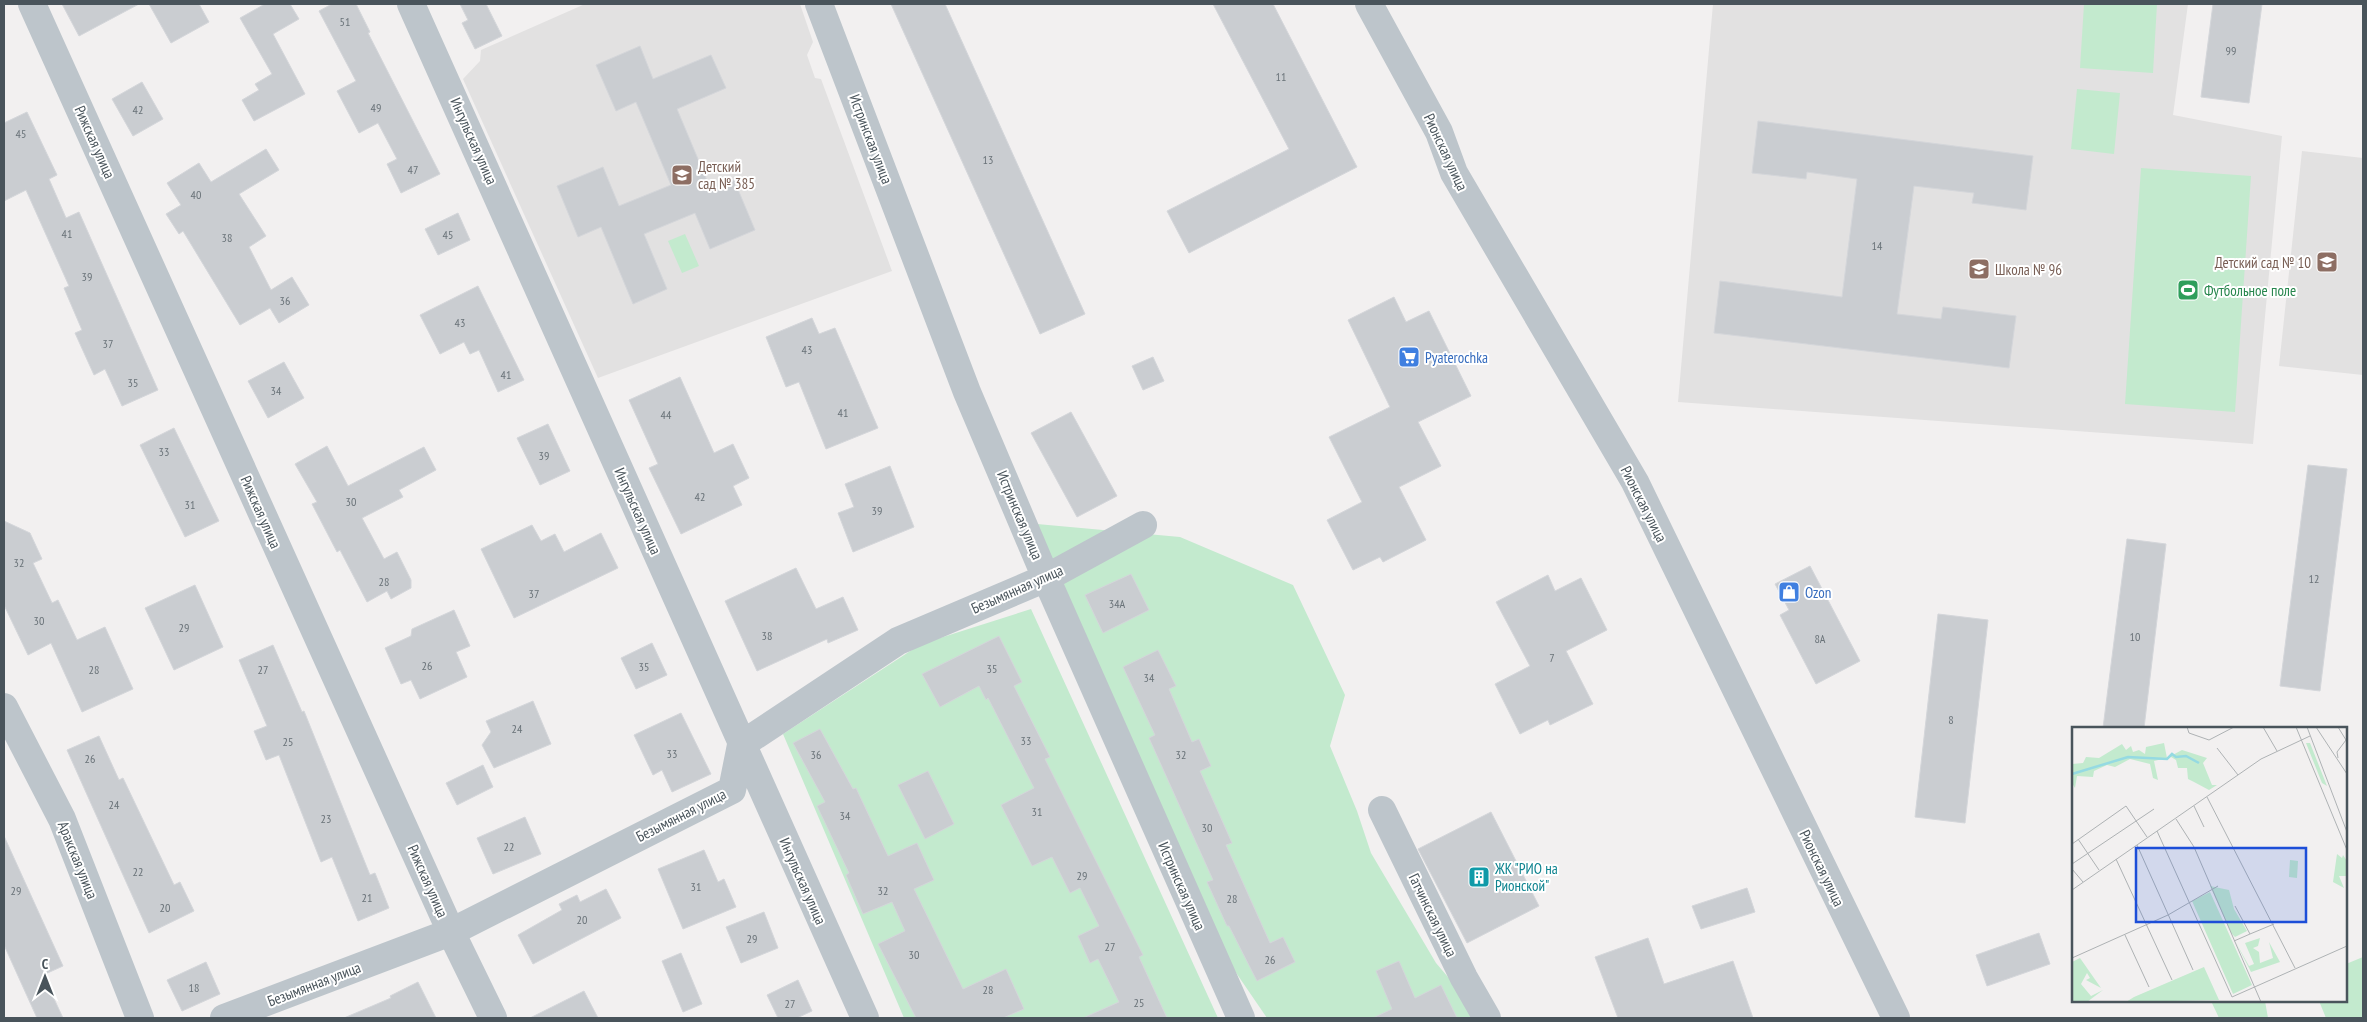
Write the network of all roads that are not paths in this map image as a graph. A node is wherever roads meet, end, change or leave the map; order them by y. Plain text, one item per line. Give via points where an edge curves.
1 (32, 4) edge
2 (412, 4) edge
3 (819, 4) edge
4 (1369, 4) edge
5 (1143, 525) dead end
6 (1046, 578) junction
7 (4, 707) edge
8 (741, 745) junction
9 (1382, 810) dead end
10 (451, 932) junction
11 (140, 1018) edge
12 (224, 1018) edge
13 (493, 1018) edge
14 (865, 1018) edge
15 (1241, 1018) edge
16 (1487, 1018) edge
17 (1896, 1018) edge

1 - 10 street, Рижская улица
2 - 8 street, Ингульская улица
3 - 6 street, Истринская улица via 967,392
4 - 17 street, Рионская улица via 1439,132 1454,173 1635,482
5 - 6 street, Безымянная улица
6 - 8 street, Безымянная улица via 898,642
6 - 15 street, Истринская улица
7 - 11 street, Аракская улица via 62,819
8 - 10 street, Безымянная улица via 732,790
8 - 14 street, Ингульская улица
9 - 16 street, Гатчинская улица via 1464,978
10 - 12 street, Безымянная улица
10 - 13 street, Рижская улица

